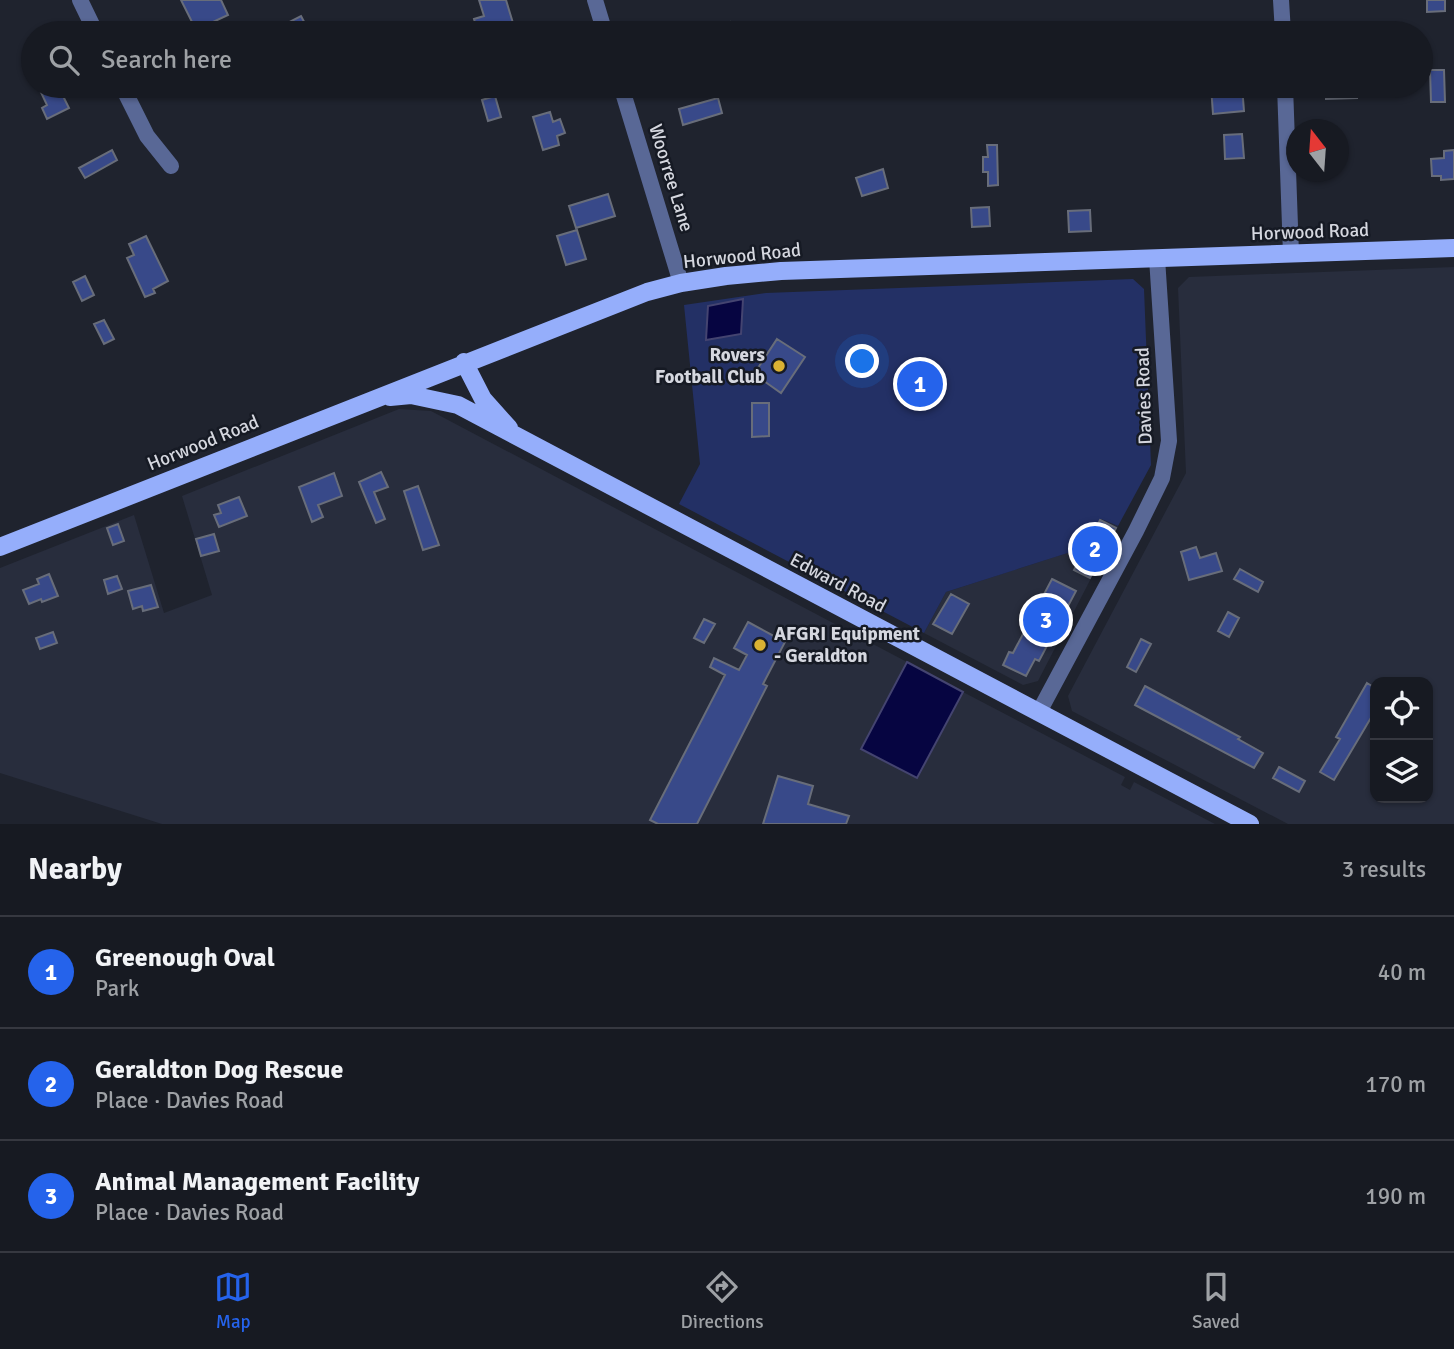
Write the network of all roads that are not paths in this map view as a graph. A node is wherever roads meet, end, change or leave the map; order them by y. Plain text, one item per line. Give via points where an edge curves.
1 (80, 0) edge
2 (595, 0) edge
3 (1281, 0) edge
4 (90, 21) edge
5 (601, 21) edge
6 (1282, 21) edge
7 (128, 98) edge
8 (625, 98) edge
9 (1286, 98) edge
10 (172, 166) dead end
11 (1454, 248) edge
12 (1292, 254) junction
13 (1157, 258) junction
14 (681, 283) junction
15 (464, 362) junction
16 (359, 404) junction
17 (517, 438) junction
18 (0, 547) edge
19 (1040, 712) junction
20 (1250, 824) edge

1 - 4 street
2 - 5 street
3 - 6 street
7 - 10 street via 148,136
8 - 14 street, Woorree Lane
9 - 12 street
11 - 12 main road, Horwood Road
12 - 13 main road, Horwood Road
13 - 14 main road, Horwood Road via 781,271
13 - 19 street, Davies Road via 1169,441 1162,478
14 - 15 main road, Horwood Road
15 - 16 main road, Horwood Road
15 - 17 main road, Edward Road via 483,399
16 - 17 main road, Edward Road via 411,395 433,398 458,405
16 - 18 main road, Horwood Road
17 - 19 main road, Edward Road
19 - 20 main road, Edward Road

